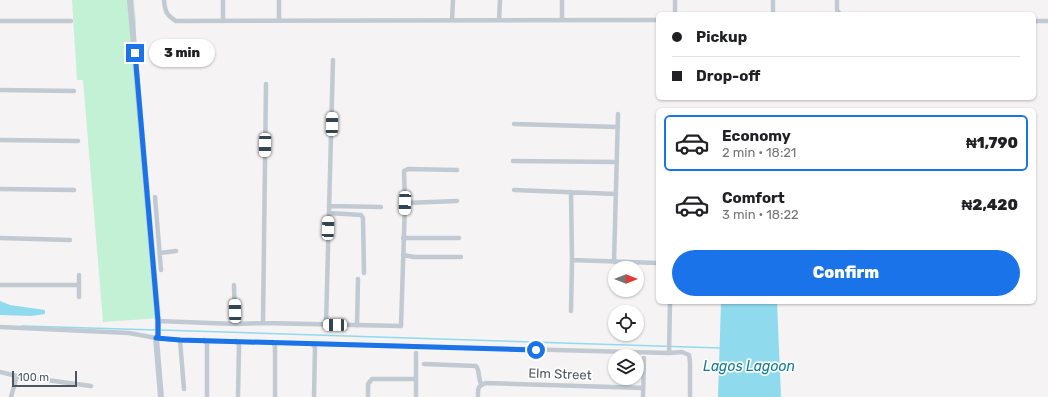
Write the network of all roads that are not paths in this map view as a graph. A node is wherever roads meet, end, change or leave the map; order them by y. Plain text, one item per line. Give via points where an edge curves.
1 (130, 0) edge
2 (164, 0) edge
3 (223, 0) edge
4 (279, 0) edge
5 (453, 0) edge
6 (500, 0) edge
7 (562, 0) edge
8 (675, 0) edge
9 (773, 0) edge
10 (837, 0) edge
11 (675, 12) edge
12 (772, 12) edge
13 (839, 12) edge
14 (223, 20) junction
15 (279, 20) junction
16 (452, 20) junction
17 (499, 20) junction
18 (562, 20) junction
19 (656, 20) edge
20 (0, 21) edge
21 (71, 21) dead end
22 (1036, 21) edge
23 (1048, 21) edge
24 (333, 60) dead end
25 (266, 84) dead end
26 (0, 90) edge
27 (74, 91) dead end
28 (618, 114) dead end
29 (514, 124) dead end
30 (618, 127) junction
31 (0, 140) edge
32 (78, 141) dead end
33 (513, 161) dead end
34 (617, 162) junction
35 (456, 170) dead end
36 (0, 189) edge
37 (74, 190) dead end
38 (514, 190) dead end
39 (572, 192) junction
40 (616, 194) junction
41 (155, 197) dead end
42 (457, 201) dead end
43 (405, 203) junction
44 (329, 206) junction
45 (381, 207) dead end
46 (329, 213) junction
47 (0, 238) edge
48 (403, 238) junction
49 (459, 238) dead end
50 (70, 240) dead end
51 (176, 251) dead end
52 (160, 255) junction
53 (403, 255) junction
54 (152, 257) junction
55 (461, 257) dead end
56 (572, 260) junction
57 (614, 261) edge
58 (608, 262) edge
59 (644, 263) edge
60 (656, 263) edge
61 (161, 270) dead end
62 (364, 273) dead end
63 (79, 275) dead end
64 (358, 279) dead end
65 (0, 285) edge
66 (234, 285) dead end
67 (79, 286) junction
68 (79, 297) dead end
69 (670, 304) edge
70 (571, 311) dead end
71 (158, 322) junction
72 (263, 323) junction
73 (235, 324) junction
74 (326, 325) junction
75 (357, 326) junction
76 (0, 327) edge
77 (157, 337) junction
78 (180, 340) junction
79 (204, 340) junction
80 (236, 341) junction
81 (272, 342) junction
82 (312, 344) junction
83 (669, 352) junction
84 (416, 354) dead end
85 (424, 364) dead end
86 (0, 372) edge
87 (17, 376) junction
88 (416, 379) junction
89 (643, 385) edge
90 (91, 386) dead end
91 (480, 386) junction
92 (643, 388) junction
93 (184, 389) dead end
94 (11, 397) edge
95 (161, 397) edge
96 (207, 397) edge
97 (238, 397) edge
98 (275, 397) edge
99 (314, 397) edge
100 (368, 397) edge
101 (416, 397) edge
102 (478, 397) edge
103 (643, 397) edge
104 (690, 397) edge

1 - 54 street
2 - 14 street via 170,17 176,21
3 - 14 street
4 - 15 street
5 - 16 street
6 - 17 street
7 - 18 street
8 - 11 street
9 - 12 street
10 - 13 street
14 - 15 street
15 - 16 street
16 - 17 street
17 - 18 street
18 - 19 street
20 - 21 street
22 - 23 street
24 - 44 street
25 - 72 street
26 - 27 street
28 - 30 street
29 - 30 street
30 - 34 street
31 - 32 street
33 - 34 street
34 - 40 street
35 - 43 street via 404,171
36 - 37 street
38 - 39 street
39 - 40 street
39 - 56 street
40 - 57 street
41 - 52 street
42 - 43 street
43 - 48 street
44 - 45 street
44 - 46 street
46 - 62 street via 361,215 363,218
46 - 74 street
47 - 50 street
48 - 49 street
48 - 53 street
51 - 52 street
52 - 54 street
52 - 61 street
53 - 55 street
53 - 75 street via 401,326
54 - 71 street
56 - 58 street
56 - 70 street
59 - 60 street
63 - 67 street
64 - 75 street
65 - 67 street
66 - 73 street
67 - 68 street
69 - 83 street
71 - 73 street
71 - 77 street
72 - 73 street
72 - 74 street
74 - 75 street
76 - 77 street via 129,333
77 - 78 street
77 - 95 street
78 - 79 street
78 - 93 street
79 - 80 street
79 - 96 street via 207,344
80 - 81 street
80 - 97 street via 239,345
81 - 82 street
81 - 98 street via 275,346
82 - 83 street
82 - 99 street via 315,347
83 - 104 street via 689,355
84 - 88 street
85 - 91 street via 476,366
86 - 87 street
87 - 90 street
87 - 94 street
88 - 100 street via 372,379 368,384
88 - 101 street
89 - 92 street
91 - 92 street, Elm Street via 486,382
91 - 102 street
92 - 103 street

